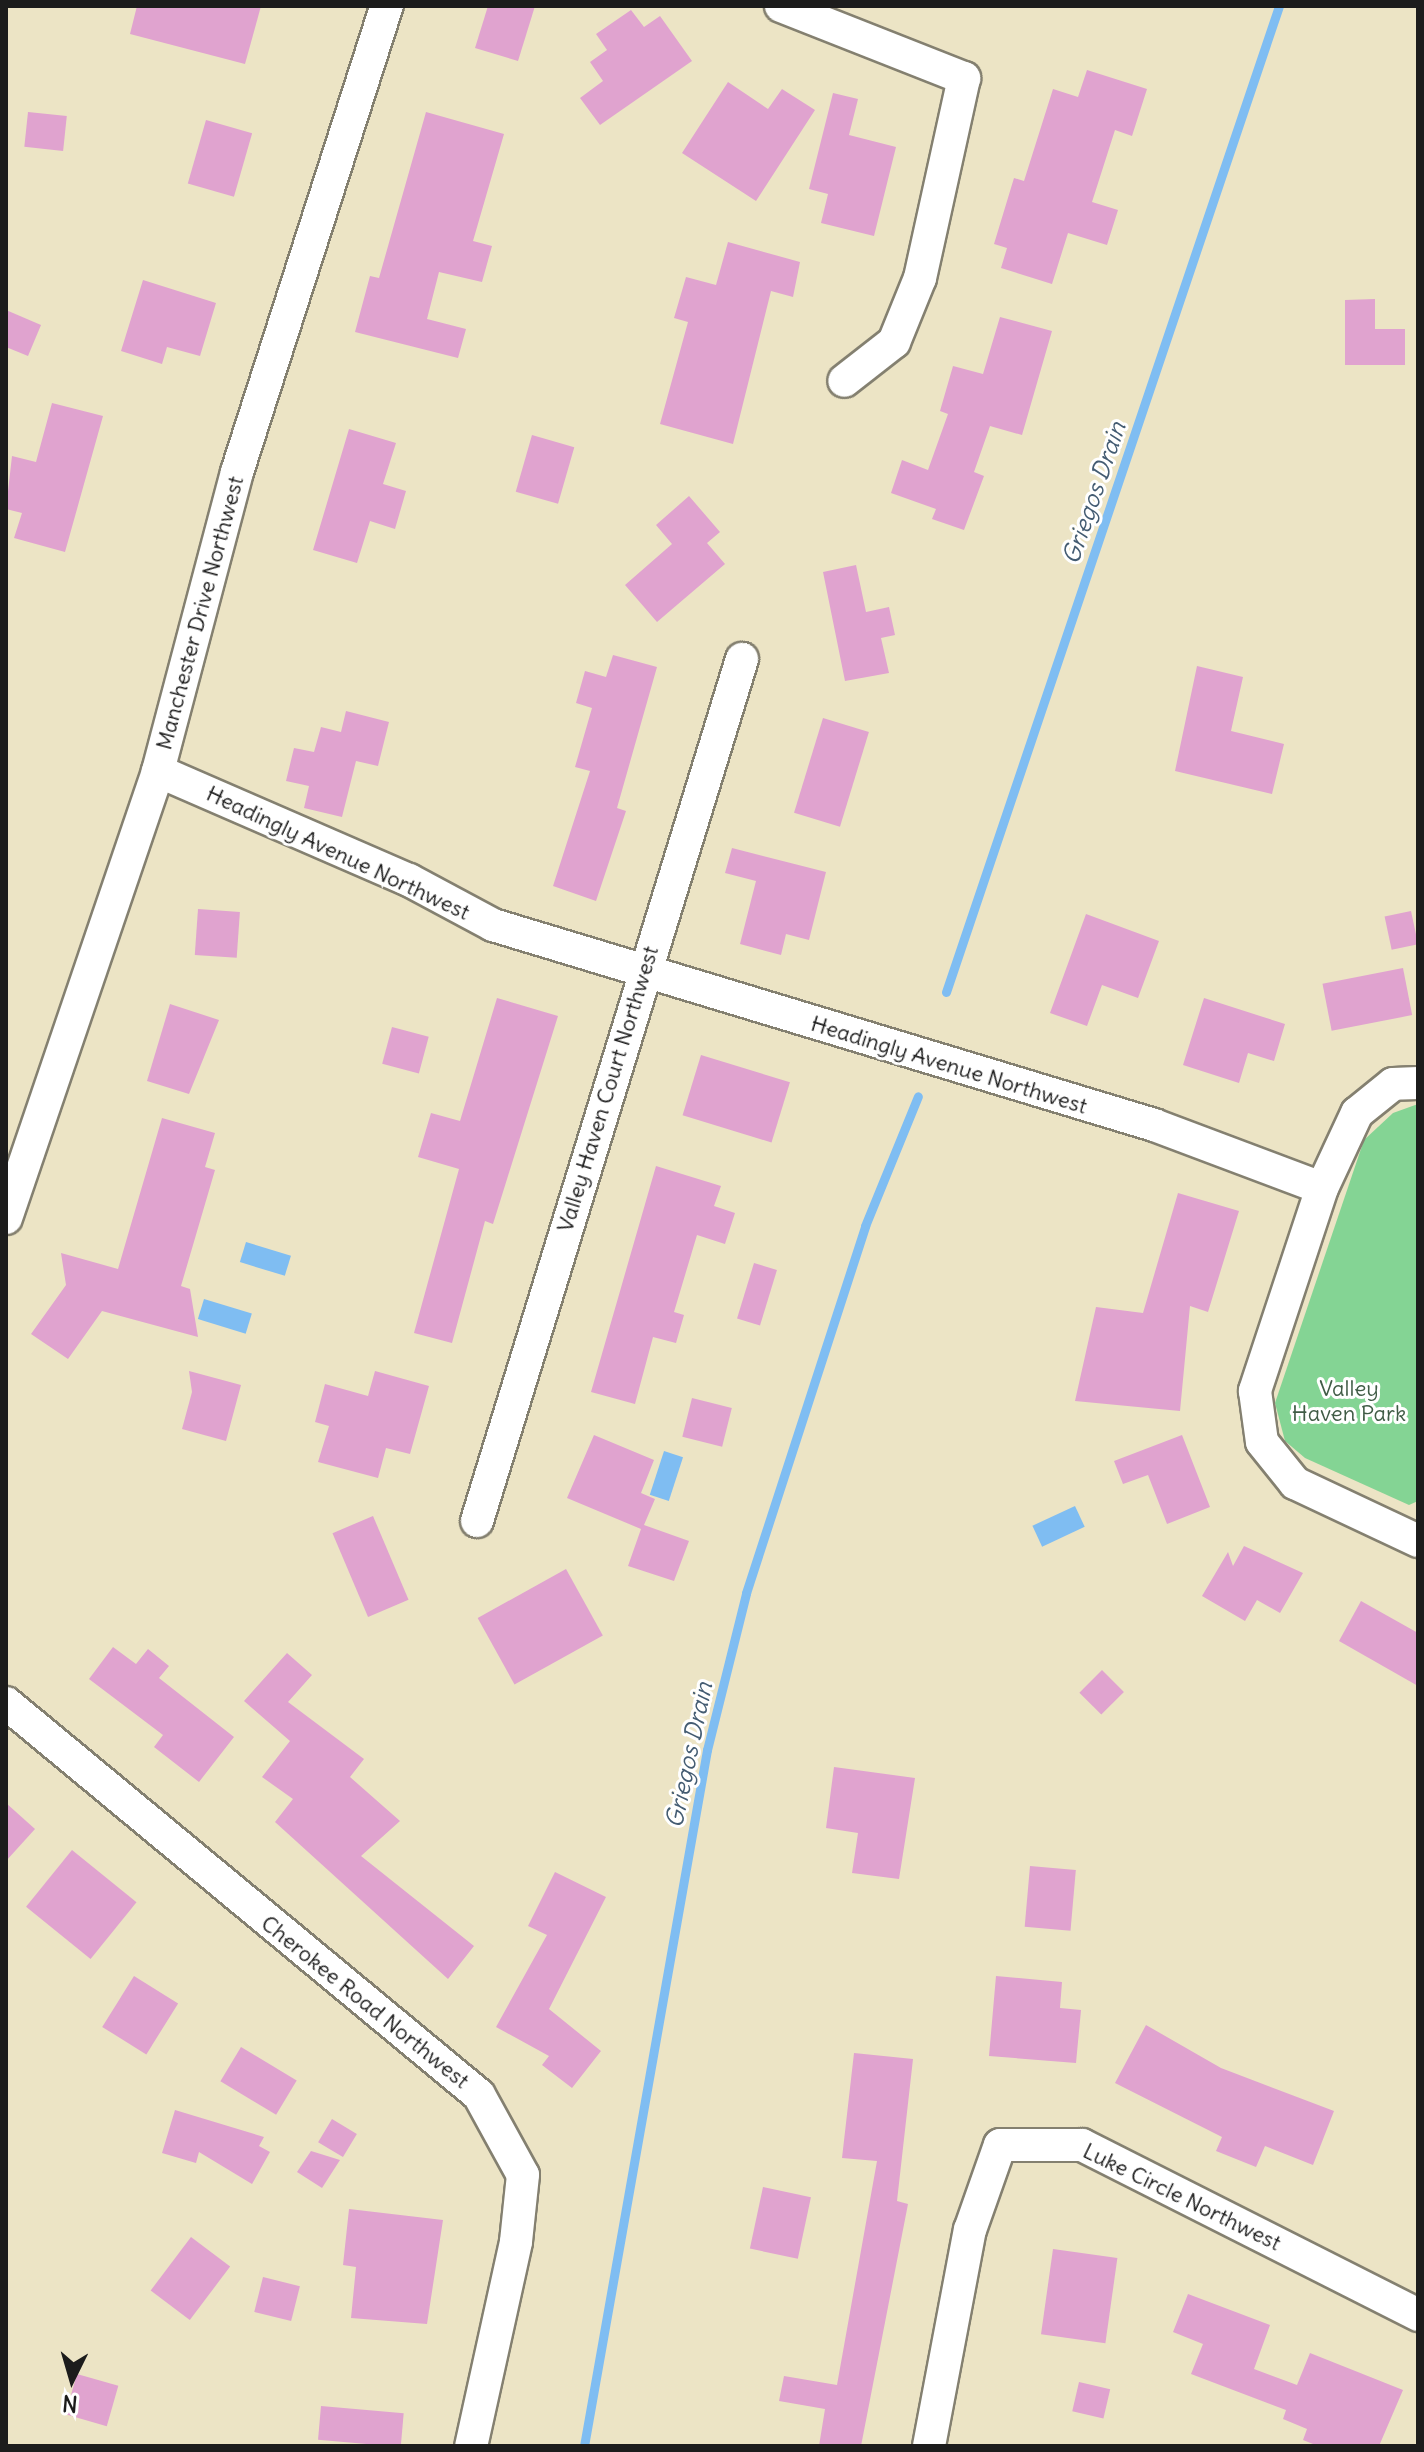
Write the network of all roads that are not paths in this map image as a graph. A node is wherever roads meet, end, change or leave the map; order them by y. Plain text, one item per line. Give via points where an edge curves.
1 (387, 6) edge
2 (781, 6) edge
3 (844, 381) dead end
4 (742, 659) dead end
5 (158, 771) junction
6 (644, 971) junction
7 (1418, 1083) edge
8 (1322, 1188) junction
9 (6, 1218) edge
10 (477, 1521) dead end
11 (1418, 1541) edge
12 (6, 1703) edge
13 (1418, 2315) edge
14 (471, 2446) edge
15 (929, 2446) edge

1 - 5 street, Manchester Drive Northwest via 237,472
2 - 3 street via 964,78 920,278 894,342
4 - 6 street, Valley Haven Court Northwest
5 - 6 street, Headingly Avenue Northwest via 409,880 493,925
5 - 9 street, Manchester Drive Northwest
6 - 8 street, Headingly Avenue Northwest via 1154,1125
6 - 10 street, Valley Haven Court Northwest
7 - 8 street via 1393,1084 1357,1113
8 - 11 street via 1255,1391 1262,1442 1295,1483
12 - 14 street, Cherokee Road Northwest via 479,2095 523,2175 516,2242
13 - 15 street, Luke Circle Northwest via 1082,2145 1000,2145 970,2230

